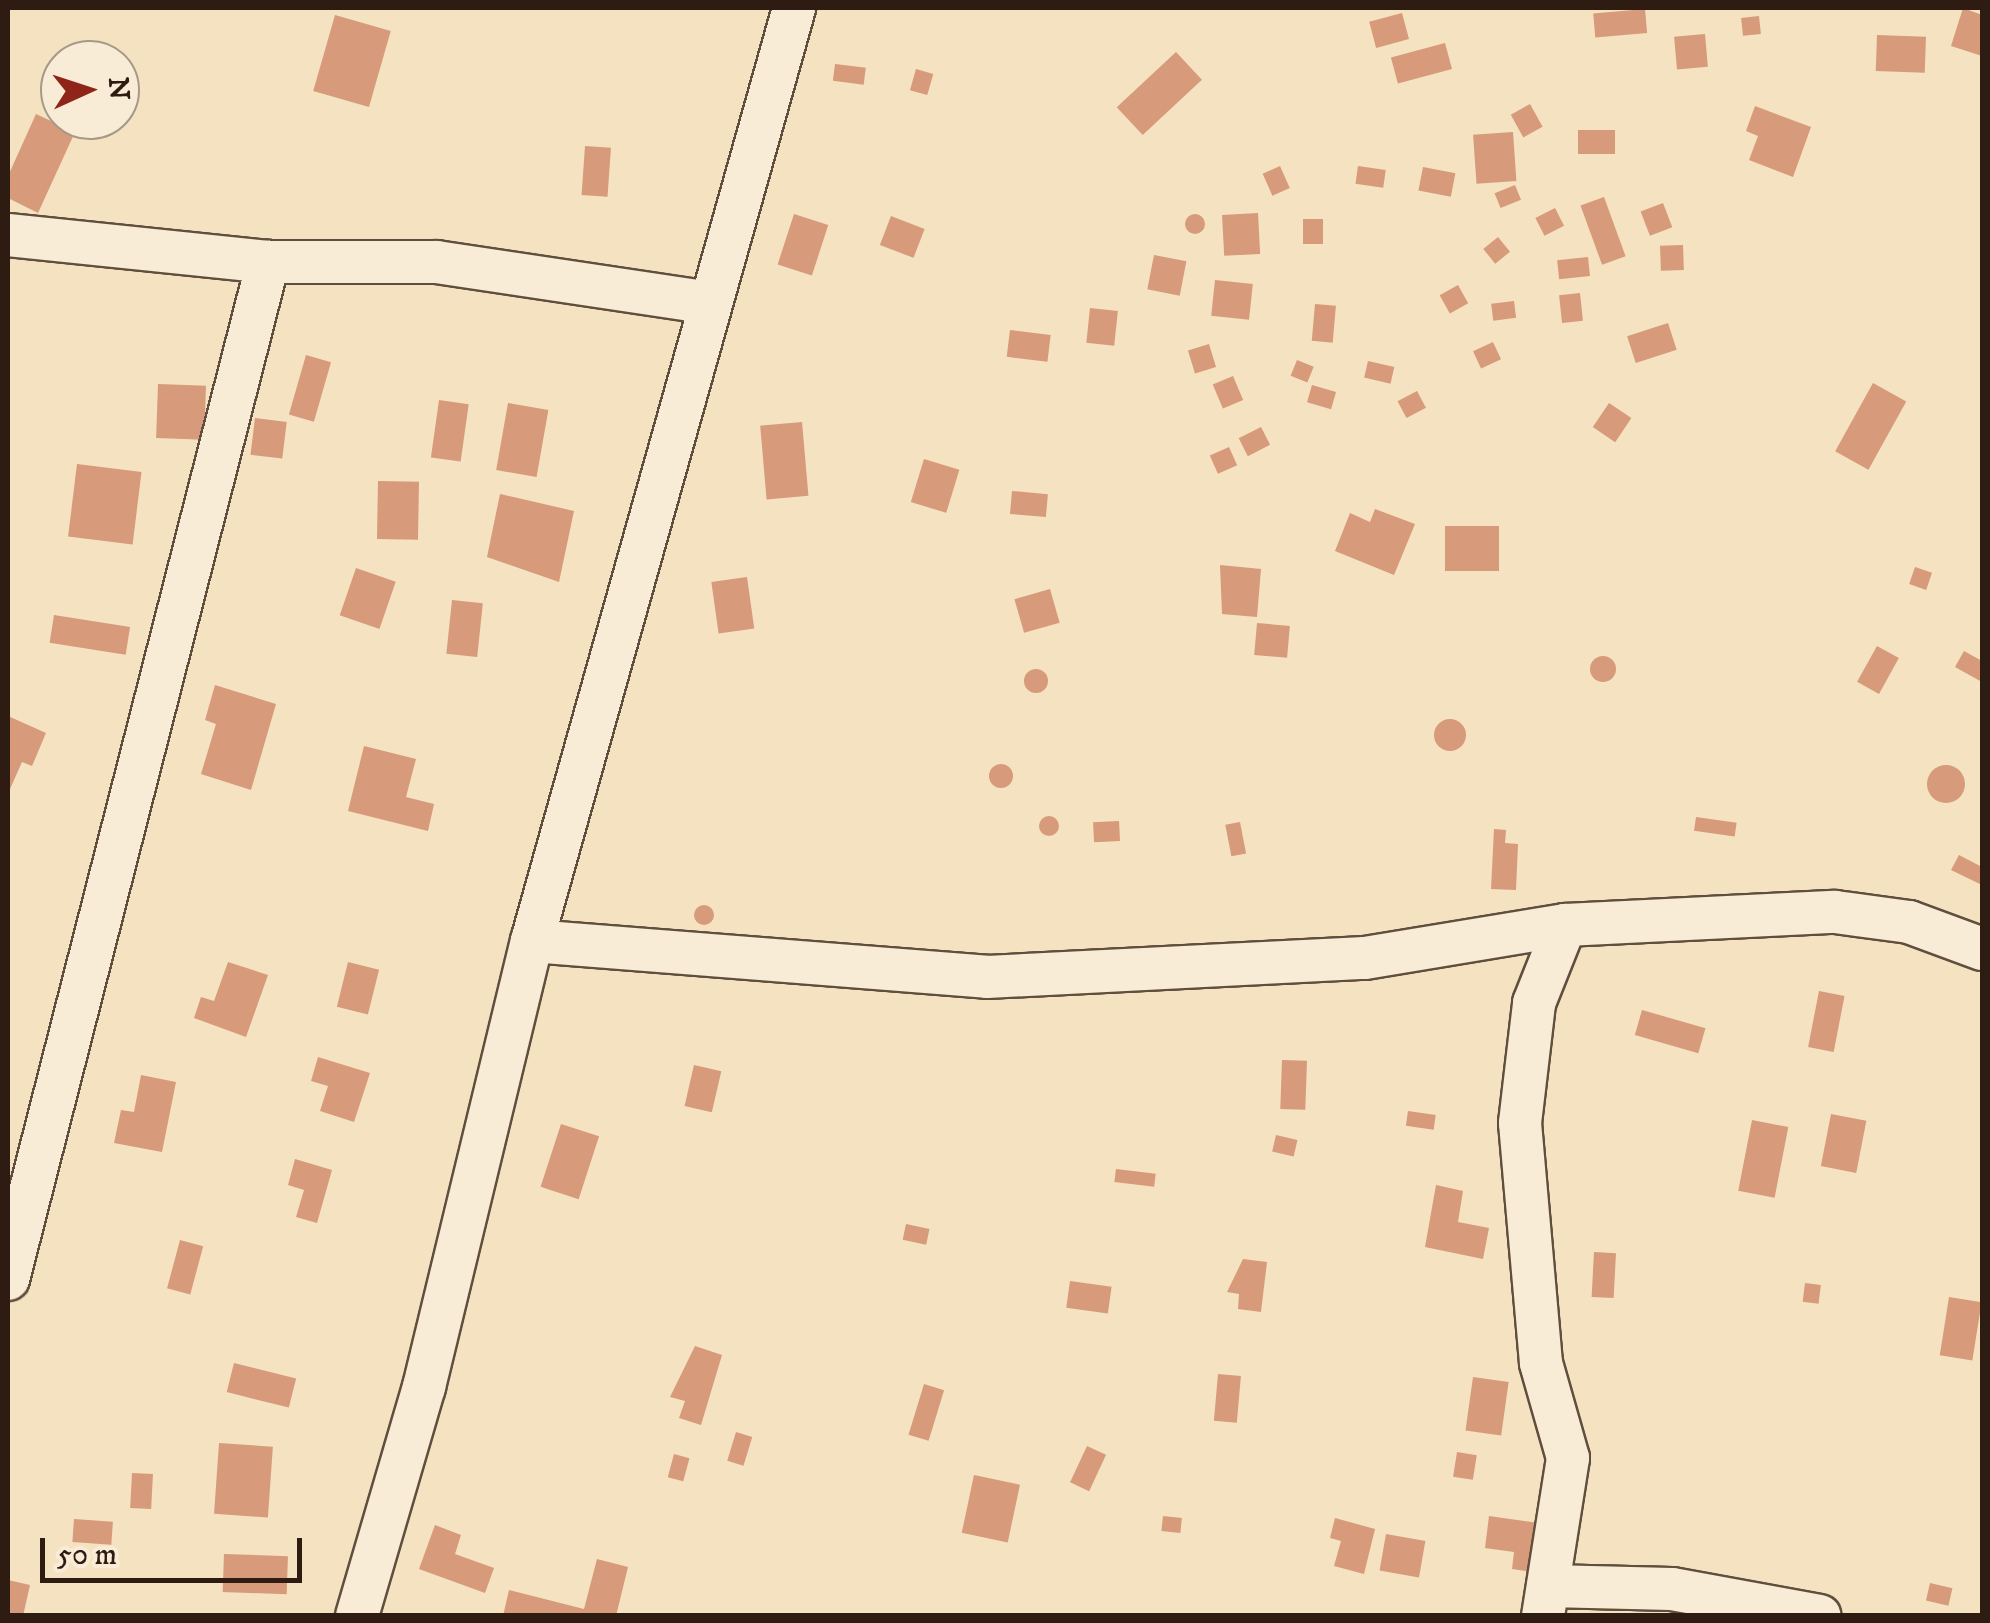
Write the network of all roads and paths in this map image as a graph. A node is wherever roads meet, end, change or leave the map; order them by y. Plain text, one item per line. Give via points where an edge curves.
1 (794, 8) edge
2 (8, 235) edge
3 (268, 262) junction
4 (710, 302) junction
5 (1564, 925) junction
6 (532, 941) junction
7 (1982, 949) edge
8 (8, 1279) edge
9 (1546, 1601) edge
10 (357, 1616) edge
11 (1820, 1616) edge

1 - 4 street
2 - 3 street
3 - 4 street via 437,262
3 - 8 street
4 - 6 street
5 - 6 street via 1365,958 986,978
5 - 7 street via 1835,912 1909,922
5 - 9 street via 1534,1003 1520,1123 1541,1363 1568,1458
6 - 10 street via 424,1387
9 - 11 street via 1672,1589

